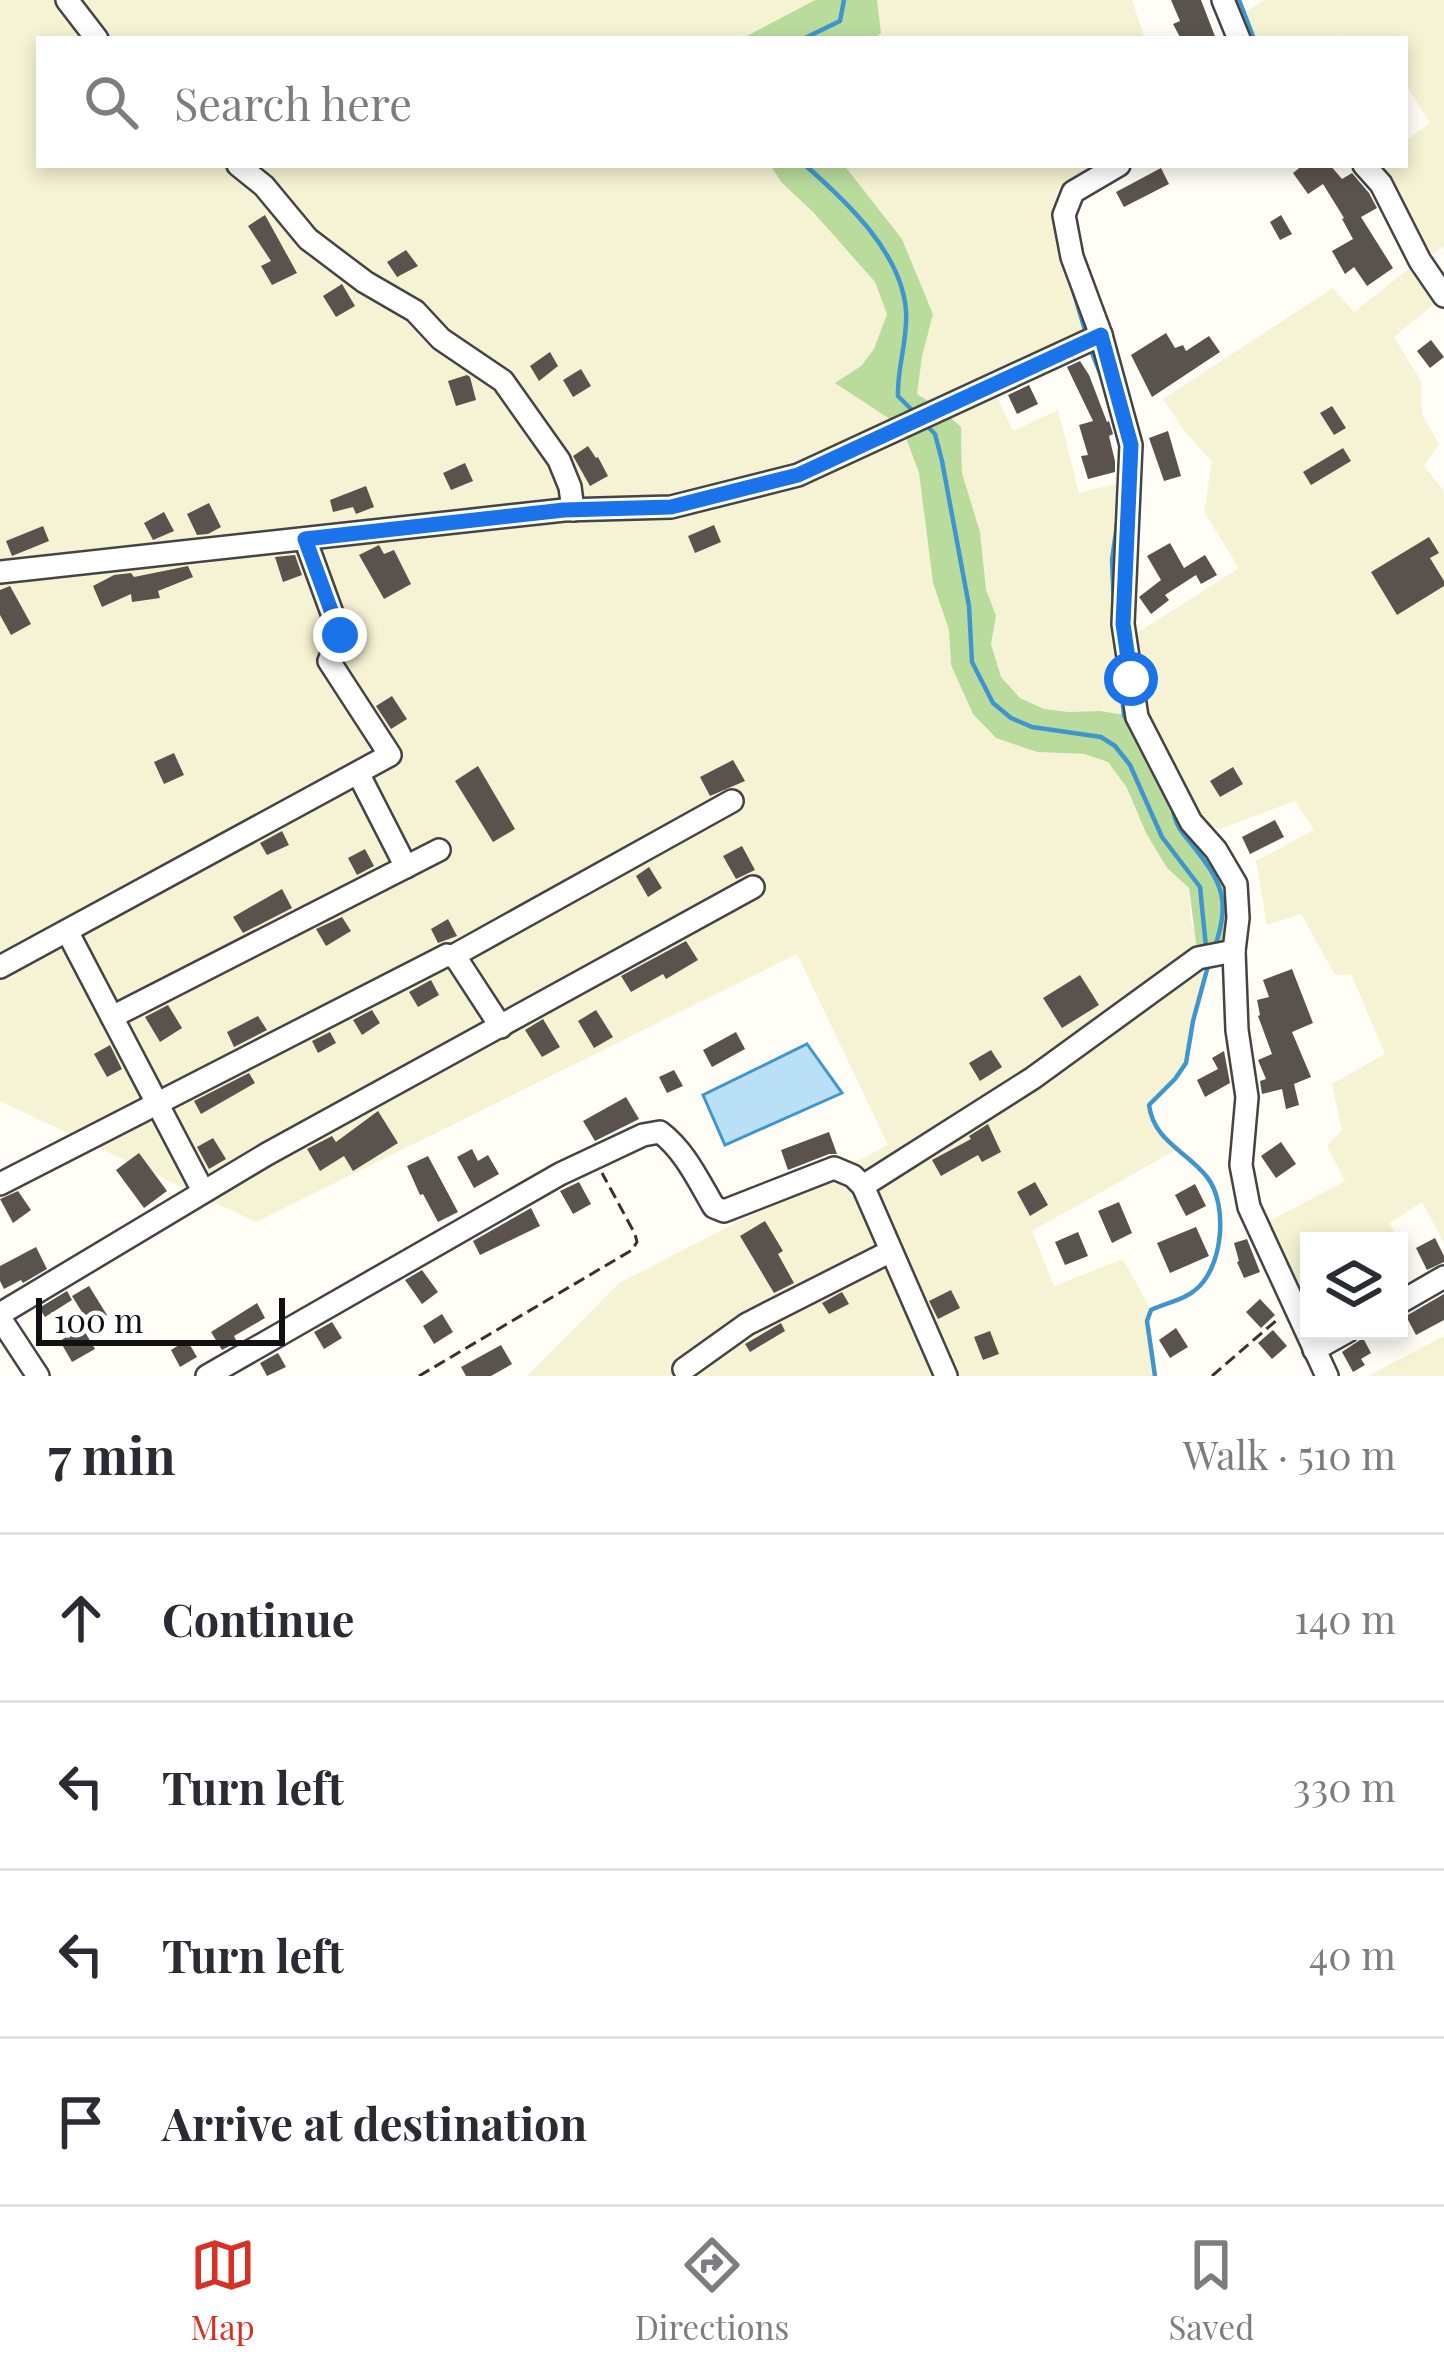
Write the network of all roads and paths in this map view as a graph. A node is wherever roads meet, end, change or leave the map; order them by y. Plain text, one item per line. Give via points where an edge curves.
1 (68, 0) edge
2 (1223, 0) edge
3 (95, 36) edge
4 (1238, 36) edge
5 (242, 168) edge
6 (1114, 168) edge
7 (1367, 168) edge
8 (1444, 296) edge
9 (1101, 335) junction
10 (572, 510) junction
11 (305, 539) junction
12 (0, 572) edge
13 (358, 772) junction
14 (732, 801) dead end
15 (439, 850) dead end
16 (406, 867) junction
17 (753, 886) dead end
18 (67, 931) junction
19 (1234, 951) junction
20 (453, 956) junction
21 (0, 968) edge
22 (112, 1017) junction
23 (501, 1027) junction
24 (157, 1103) junction
25 (594, 1158) junction
26 (0, 1184) edge
27 (863, 1186) junction
28 (203, 1191) junction
29 (891, 1251) junction
30 (1444, 1277) edge
31 (1408, 1298) edge
32 (1297, 1312) junction
33 (0, 1316) edge
34 (1332, 1340) edge
35 (1314, 1350) junction
36 (684, 1369) dead end
37 (38, 1376) edge
38 (207, 1376) edge
39 (419, 1376) edge
40 (946, 1376) edge
41 (1211, 1376) edge
42 (1327, 1376) edge

1 - 3 street
2 - 4 street
5 - 10 street via 308,239 503,381 560,460
6 - 9 street via 1072,192 1064,215
7 - 8 street
9 - 10 street via 798,475 671,507
9 - 19 street via 1131,445 1123,624 1137,717 1191,822 1236,884
10 - 11 street
11 - 12 street
11 - 13 street via 340,635 329,661 390,755
13 - 16 street
13 - 18 street
14 - 20 street
15 - 16 street
16 - 22 street
17 - 23 street
18 - 21 street
18 - 22 street
19 - 27 street via 1198,958 1033,1078
19 - 32 street via 1247,1097 1240,1165 1249,1207
20 - 23 street
20 - 24 street
22 - 24 street
23 - 28 street
24 - 26 street
24 - 28 street
25 - 27 street via 660,1132 724,1211 833,1168
25 - 38 street
25 - 39 path via 635,1234 632,1250
27 - 29 street
28 - 33 street
29 - 36 street via 746,1324
29 - 40 street
30 - 31 street
32 - 35 street
32 - 41 path
33 - 37 street
34 - 35 street
35 - 42 street

